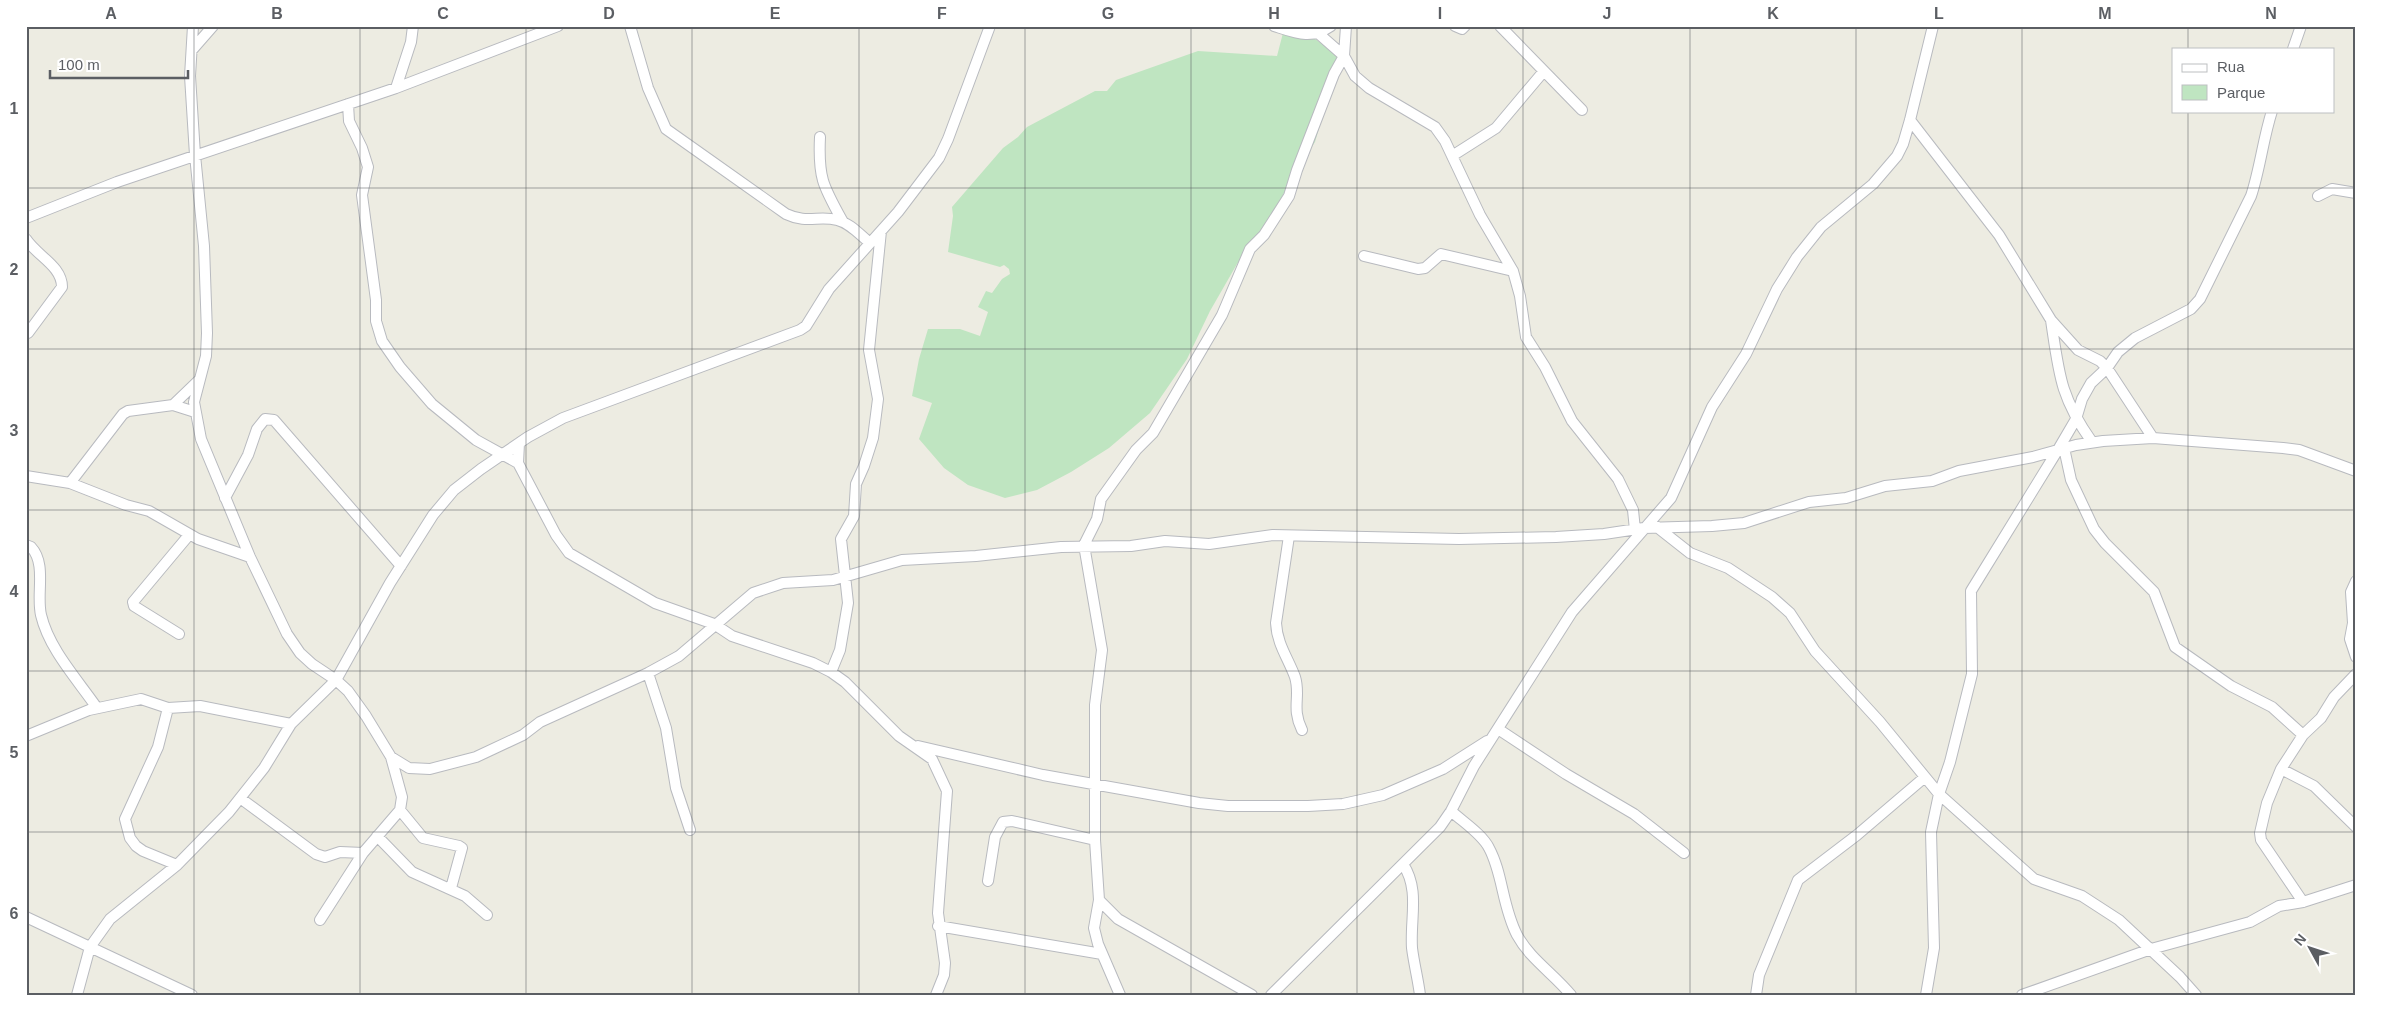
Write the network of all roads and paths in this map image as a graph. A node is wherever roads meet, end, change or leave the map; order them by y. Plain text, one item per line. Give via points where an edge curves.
1 (193, 26) edge
2 (213, 26) edge
3 (413, 26) edge
4 (558, 26) edge
5 (630, 26) edge
6 (990, 26) edge
7 (1274, 26) edge
8 (1330, 26) edge
9 (1346, 26) edge
10 (1455, 26) edge
11 (1465, 26) edge
12 (1500, 26) edge
13 (1933, 26) edge
14 (2301, 26) edge
15 (1319, 34) junction
16 (2292, 48) edge
17 (192, 50) junction
18 (1344, 56) junction
19 (1544, 71) junction
20 (396, 88) junction
21 (348, 104) junction
22 (1582, 110) dead end
23 (2272, 112) edge
24 (1910, 120) junction
25 (820, 137) dead end
26 (195, 155) junction
27 (1452, 156) junction
28 (2356, 194) edge
29 (2318, 196) dead end
30 (26, 218) edge
31 (843, 222) junction
32 (881, 231) junction
33 (26, 239) edge
34 (870, 243) junction
35 (1364, 256) dead end
36 (1513, 271) junction
37 (2051, 320) junction
38 (28, 333) dead end
39 (2106, 368) junction
40 (200, 380) junction
41 (173, 405) junction
42 (195, 412) junction
43 (2076, 419) junction
44 (2153, 438) junction
45 (2092, 442) junction
46 (519, 443) junction
47 (2062, 448) junction
48 (501, 456) junction
49 (518, 463) junction
50 (2356, 472) edge
51 (26, 476) edge
52 (70, 483) junction
53 (225, 498) junction
54 (1657, 527) junction
55 (1640, 528) junction
56 (189, 535) junction
57 (1289, 536) junction
58 (26, 545) edge
59 (1084, 545) junction
60 (250, 557) junction
61 (400, 566) junction
62 (846, 577) junction
63 (2356, 581) edge
64 (714, 624) junction
65 (179, 634) dead end
66 (2356, 657) edge
67 (831, 672) junction
68 (648, 673) junction
69 (2356, 674) edge
70 (336, 680) junction
71 (97, 708) junction
72 (168, 708) junction
73 (291, 724) junction
74 (1302, 730) dead end
75 (1496, 732) junction
76 (2303, 735) junction
77 (26, 736) edge
78 (914, 745) junction
79 (391, 757) junction
80 (409, 768) junction
81 (2281, 769) junction
82 (1925, 777) junction
83 (398, 783) junction
84 (1097, 784) junction
85 (1939, 794) junction
86 (240, 798) junction
87 (400, 810) junction
88 (1451, 811) junction
89 (2356, 826) edge
90 (690, 830) dead end
91 (377, 836) junction
92 (1095, 840) junction
93 (363, 853) junction
94 (1684, 853) dead end
95 (1403, 864) junction
96 (177, 865) junction
97 (988, 881) dead end
98 (2356, 885) edge
99 (451, 888) junction
100 (1099, 900) junction
101 (2303, 902) junction
102 (488, 915) dead end
103 (26, 917) edge
104 (320, 920) dead end
105 (938, 926) junction
106 (90, 947) junction
107 (2151, 948) junction
108 (1102, 954) junction
109 (78, 995) edge
110 (192, 995) edge
111 (936, 995) edge
112 (1120, 995) edge
113 (1252, 995) edge
114 (1271, 995) edge
115 (1420, 995) edge
116 (1570, 995) edge
117 (1756, 995) edge
118 (1926, 995) edge
119 (2022, 995) edge
120 (2196, 995) edge

1 - 17 street
2 - 17 street
3 - 20 street
4 - 20 street
5 - 31 street via 648,88 666,129 786,214 809,220 835,219
6 - 32 street via 939,158
7 - 15 street via 1303,34
8 - 15 street
9 - 18 street
10 - 11 street via 1462,29
12 - 19 street
13 - 24 street
14 - 16 street
15 - 18 street
17 - 26 street via 190,76
18 - 27 street via 1355,76 1369,88 1435,127
18 - 59 street via 1296,170 1290,196 1264,236 1250,250 1222,315 1153,433 1136,450 1101,499 1097,519
19 - 22 street
19 - 27 street via 1496,128
20 - 21 street
21 - 26 street
21 - 48 street via 349,121 368,167 362,195 376,321 382,341 432,404
23 - 39 street via 2251,196 2200,299 2191,309 2135,338
24 - 37 street via 1999,235
24 - 55 street via 1904,144 1886,170 1821,227 1797,257 1777,289 1746,354 1712,407 1671,498
25 - 31 street via 822,181
26 - 30 street
26 - 40 street via 208,333
27 - 36 street via 1480,215
28 - 29 street via 2332,189
31 - 34 street
32 - 34 street
32 - 62 street via 869,350 878,399 873,438 856,484 854,516 841,539
33 - 38 street via 56,270 62,282 59,293
34 - 46 street via 829,289 806,326 800,330 572,415
35 - 36 street via 1418,269 1425,268 1441,254
36 - 55 street via 1526,336 1572,421 1618,479
37 - 39 street via 2078,350 2100,360
37 - 43 street via 2060,384
39 - 43 street via 2091,383
39 - 44 street
40 - 41 street
40 - 42 street via 194,402
41 - 42 street
41 - 52 street via 123,414
42 - 53 street via 200,439
43 - 45 street
43 - 47 street
44 - 45 street
44 - 50 street via 2299,450
45 - 47 street
46 - 48 street
46 - 49 street
47 - 54 street via 1960,471 1932,481 1885,486 1846,498 1809,502 1744,523
47 - 76 street via 2071,480 2094,529 2154,592 2175,646 2231,686 2272,707
47 - 85 street via 1971,591 1972,674
48 - 49 street
48 - 61 street via 454,490
49 - 64 street via 569,553 655,603
51 - 52 street
52 - 56 street via 149,511
53 - 60 street
53 - 61 street via 260,424 265,419 274,420
54 - 55 street
54 - 82 street via 1690,553 1728,568 1755,585 1790,614 1815,652 1880,722
55 - 57 street via 1563,537 1443,540
55 - 75 street via 1572,612
56 - 60 street
56 - 65 street via 133,602 134,606
57 - 59 street via 1209,544 1165,541 1120,547
57 - 74 street via 1276,623 1281,650 1294,677 1295,711
58 - 71 street via 38,558 41,614 48,635
59 - 62 street via 902,560
59 - 84 street via 1102,650 1095,705
60 - 70 street via 287,634 300,653
61 - 70 street
62 - 64 street via 765,588 745,598
62 - 67 street via 846,618 840,650
63 - 66 street via 2351,592 2350,639
64 - 67 street via 732,636
64 - 68 street via 679,656
67 - 78 street via 899,736
68 - 80 street via 540,722 523,735 476,757 436,768
68 - 90 street via 666,728 676,788
69 - 76 street
70 - 73 street
70 - 79 street via 366,716
71 - 72 street via 141,699
71 - 77 street
72 - 73 street via 200,706
72 - 96 street via 158,746 125,819 130,838 136,846
73 - 86 street via 264,768
75 - 84 street via 1469,754 1419,781 1383,795 1343,804 1199,804
75 - 88 street via 1465,781
75 - 94 street via 1626,809
76 - 81 street
78 - 84 street
78 - 105 street via 932,759 947,791
79 - 80 street
79 - 83 street
80 - 83 street
81 - 89 street via 2314,786
81 - 101 street via 2270,793 2261,840
82 - 85 street
82 - 117 street via 1798,880 1759,975
83 - 87 street via 402,796
84 - 92 street
85 - 107 street via 2034,879 2082,896 2106,910
85 - 118 street via 1931,832 1934,948
86 - 93 street via 316,854 325,857 340,852
86 - 96 street
87 - 91 street
87 - 99 street via 423,838 462,848
88 - 95 street via 1440,827
88 - 116 street via 1489,846 1506,909 1518,937
91 - 93 street
91 - 99 street via 418,876
92 - 97 street via 1012,821 1003,822 995,837
92 - 100 street
93 - 104 street
95 - 114 street
95 - 115 street via 1412,881 1411,924
96 - 106 street via 110,919
98 - 101 street
99 - 102 street
100 - 108 street via 1094,928
100 - 113 street via 1118,919
101 - 107 street via 2279,906 2250,922
103 - 106 street
105 - 108 street
105 - 111 street via 945,963 944,976
106 - 109 street
106 - 110 street
107 - 119 street
107 - 120 street
108 - 112 street

